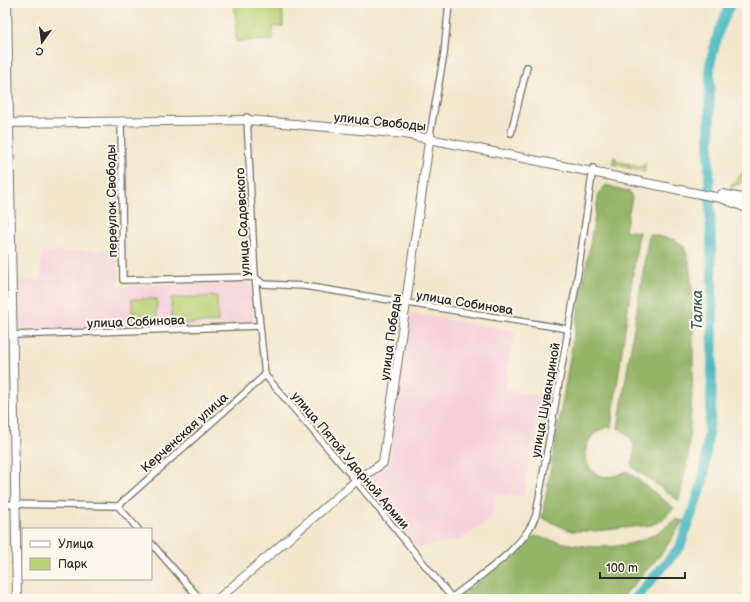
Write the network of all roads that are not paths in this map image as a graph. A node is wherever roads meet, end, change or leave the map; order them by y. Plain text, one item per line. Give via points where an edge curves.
1 (7, 3) edge
2 (450, 3) edge
3 (527, 67) dead end
4 (248, 118) junction
5 (6, 120) edge
6 (121, 121) junction
7 (511, 133) dead end
8 (430, 136) junction
9 (593, 170) junction
10 (721, 196) junction
11 (747, 200) edge
12 (747, 208) edge
13 (255, 277) junction
14 (123, 280) joint
15 (407, 304) junction
16 (3, 308) edge
17 (13, 308) junction
18 (259, 326) junction
19 (568, 329) junction
20 (14, 336) junction
21 (265, 375) junction
22 (356, 481) junction
23 (3, 504) edge
24 (16, 504) junction
25 (118, 506) junction
26 (137, 528) edge
27 (152, 544) edge
28 (451, 598) edge
29 (17, 599) edge
30 (200, 599) edge
31 (218, 599) edge

1 - 5 street
2 - 8 street, улица Победы
3 - 7 street
4 - 5 street, улица Свободы
4 - 6 street, улица Свободы
4 - 8 street, улица Свободы via 398,129
4 - 13 street, улица Садовского
5 - 6 street, улица Свободы
5 - 17 street
6 - 14 street, переулок Свободы
8 - 9 street, улица Свободы
8 - 15 street, улица Победы
9 - 10 street, улица Свободы
9 - 19 street, улица Шувандиной
10 - 11 street, улица Свободы
10 - 12 street, улица Свободы
13 - 14 street, улица Собинова
13 - 15 street, улица Собинова via 263,284 304,286
13 - 18 street, улица Садовского
15 - 19 street, улица Собинова
15 - 22 street, улица Победы via 383,463
16 - 17 street
17 - 20 street
18 - 20 street, улица Собинова
18 - 21 street
19 - 28 street, улица Шувандиной via 533,524 507,554
20 - 24 street
21 - 22 street, улица Пятой Ударной Армии
21 - 25 street, Керченская улица
22 - 28 street, улица Пятой Ударной Армии
22 - 31 street, улица Победы
23 - 24 street
24 - 25 street
24 - 29 street
25 - 26 street
27 - 30 street

